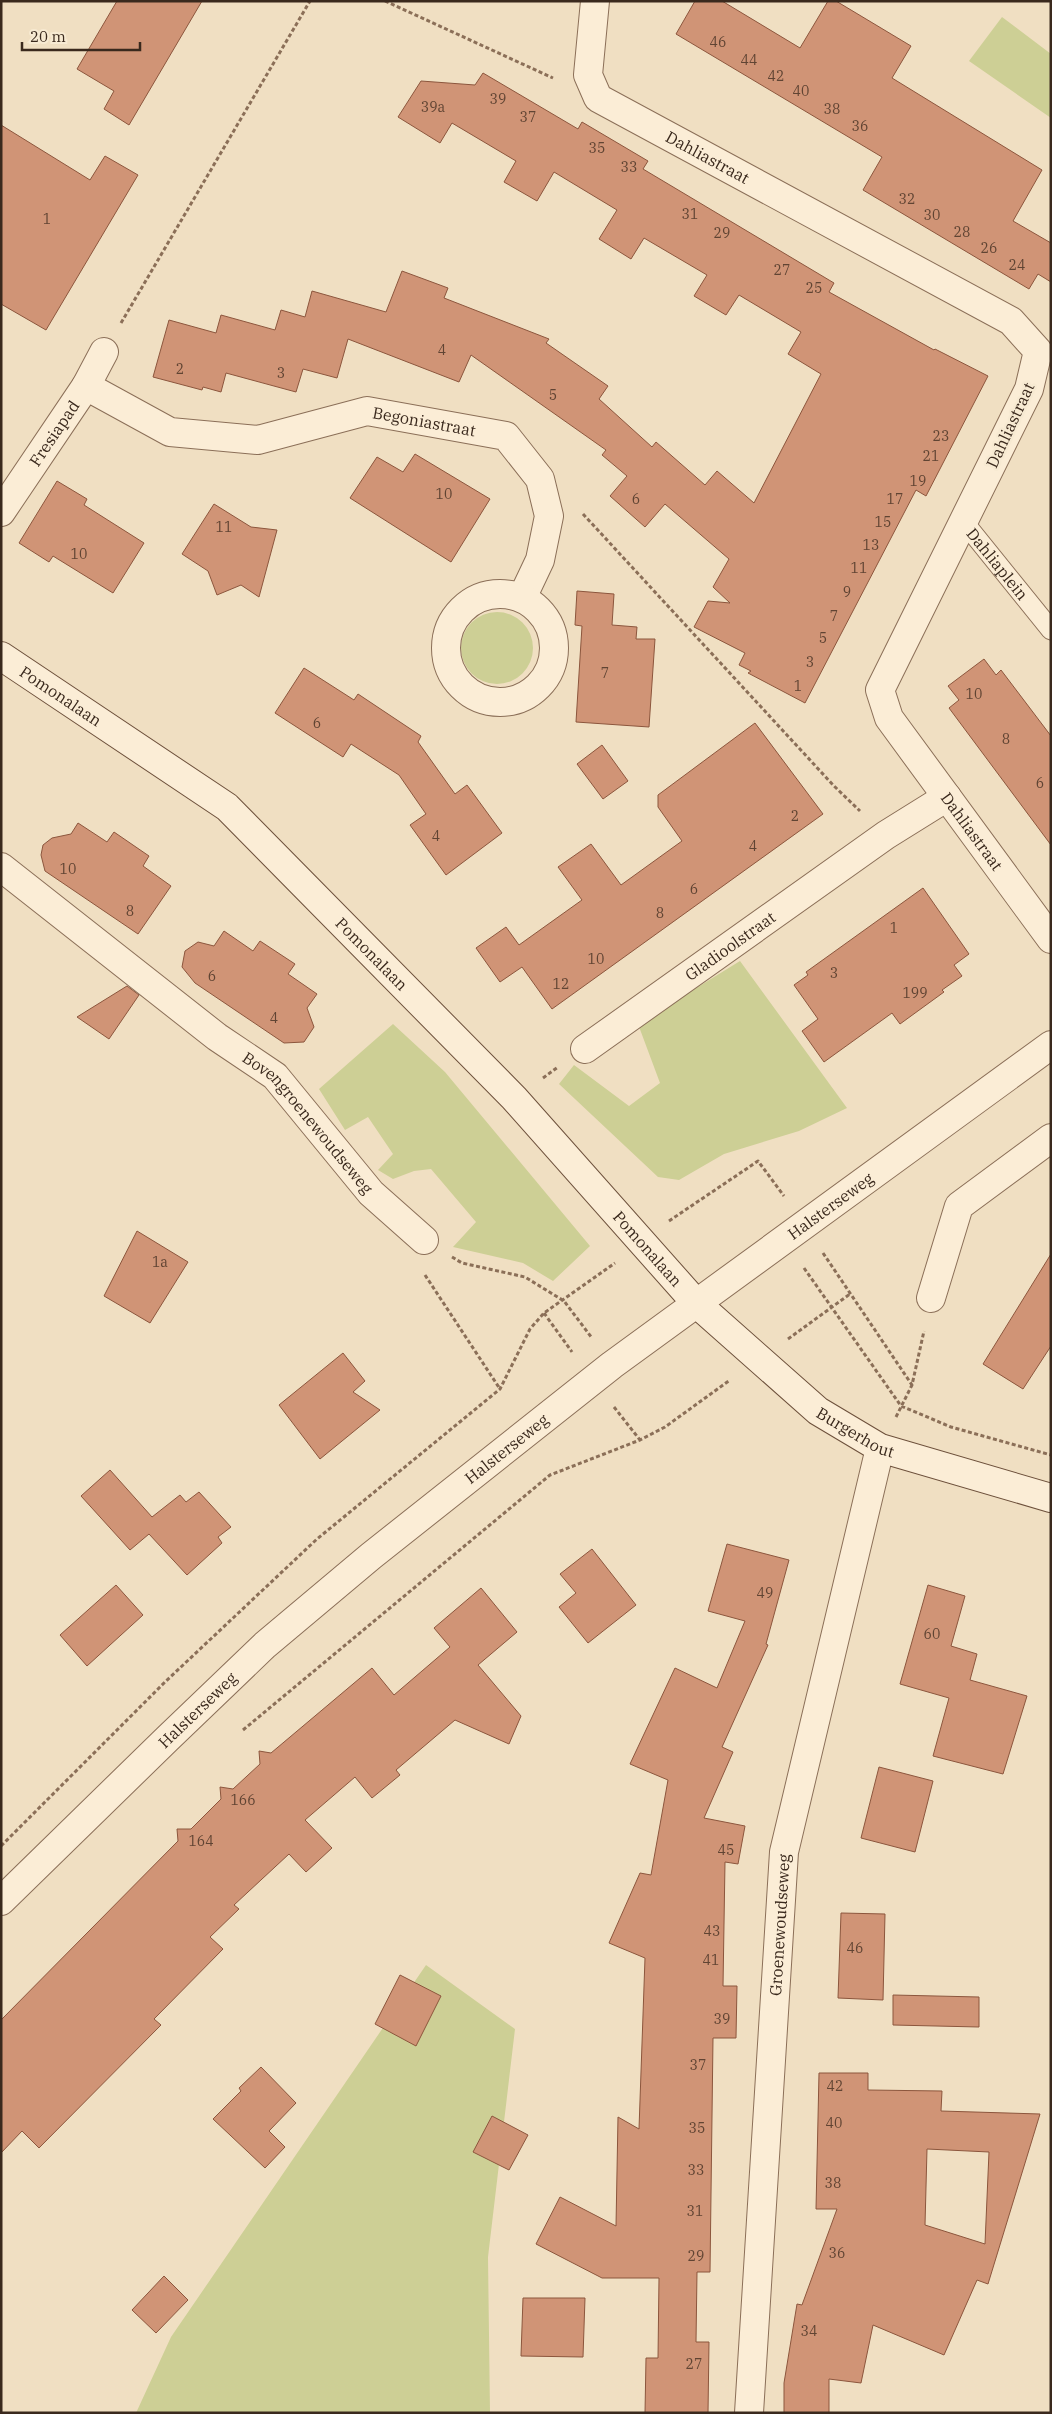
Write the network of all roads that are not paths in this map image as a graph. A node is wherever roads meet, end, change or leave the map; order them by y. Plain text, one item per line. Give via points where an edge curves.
1 (595, 1) edge
2 (1044, 350) edge
3 (104, 352) road end
4 (86, 386) junction
5 (1, 512) edge
6 (963, 521) junction
7 (522, 598) dead end
8 (1051, 630) edge
9 (1, 656) edge
10 (947, 797) junction
11 (1, 866) edge
12 (1051, 939) edge
13 (1051, 1045) edge
14 (585, 1049) road end
15 (1051, 1138) edge
16 (424, 1240) road end
17 (931, 1298) road end
18 (696, 1303) junction
19 (880, 1448) junction
20 (1051, 1498) edge
21 (1, 1901) edge
22 (749, 2413) edge

1 - 2 street, Dahliastraat via 588,75 598,98 1011,321
2 - 6 street, Dahliastraat via 1029,389
3 - 4 street, Fresiapad
4 - 5 street, Fresiapad
4 - 7 street, Begoniastraat via 170,432 258,440 367,412 506,436 540,478 549,516 540,560
6 - 8 lane, Dahliaplein
6 - 10 street, Dahliastraat via 880,690 889,718
9 - 18 street, Pomonalaan via 227,806 514,1098
10 - 12 street, Dahliastraat
10 - 14 street, Gladioolstraat via 886,835
11 - 16 street, Bovengroenewoudseweg via 217,1037 275,1076 371,1192
13 - 18 street, Halsterseweg
15 - 17 street via 960,1206
18 - 19 street, Burgerhout via 818,1411
18 - 21 street, Halsterseweg via 612,1365 371,1556 265,1645
19 - 20 street, Burgerhout
19 - 22 street, Groenewoudseweg via 784,1852

